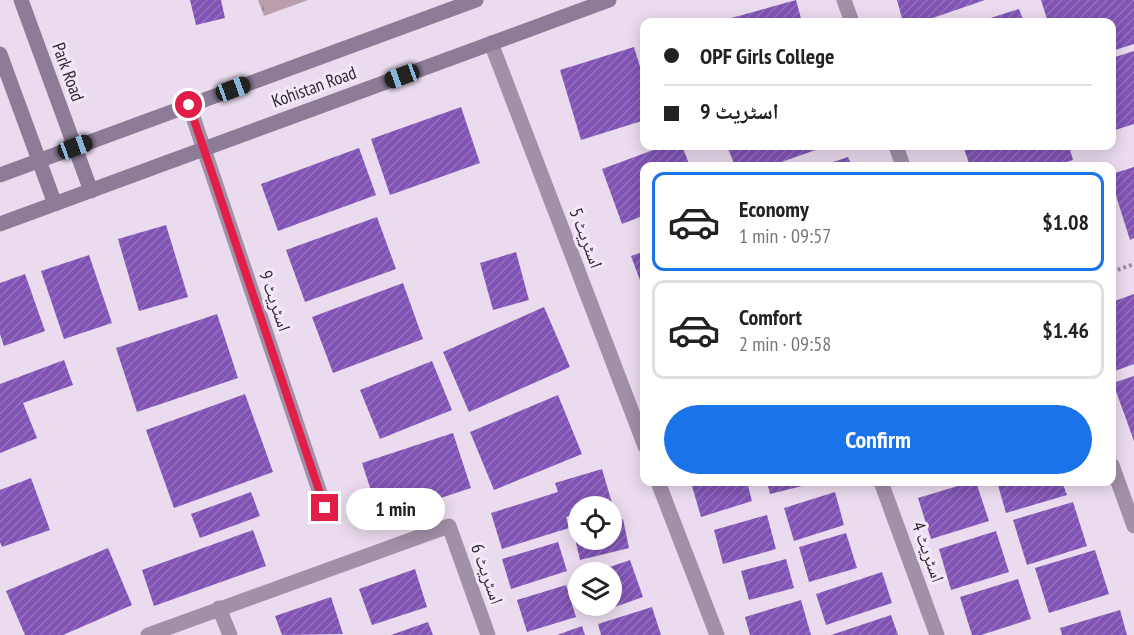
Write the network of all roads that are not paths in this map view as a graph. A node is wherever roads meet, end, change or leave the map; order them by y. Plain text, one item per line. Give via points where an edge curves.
1 (21, 0) edge
2 (476, 0) edge
3 (609, 0) edge
4 (844, 0) edge
5 (851, 18) edge
6 (491, 43) junction
7 (0, 54) edge
8 (189, 105) junction
9 (75, 147) junction
10 (203, 149) junction
11 (39, 161) junction
12 (0, 175) edge
13 (90, 191) junction
14 (55, 204) junction
15 (0, 224) edge
16 (640, 431) edge
17 (1116, 476) edge
18 (660, 486) edge
19 (882, 486) edge
20 (325, 508) dead end
21 (1134, 526) edge
22 (219, 608) junction
23 (148, 635) edge
24 (230, 635) edge
25 (488, 635) edge
26 (717, 635) edge
27 (938, 635) edge

1 - 9 street, Park Road
2 - 8 street, Kohistan Road
3 - 6 street, Kohistan Road
4 - 5 street
6 - 10 street, Kohistan Road
6 - 16 street, اسٹریٹ 5
7 - 11 street
8 - 9 street, Kohistan Road
8 - 10 street, اسٹریٹ 9
9 - 11 street, Kohistan Road
9 - 13 street, Park Road
10 - 13 street, Kohistan Road
10 - 20 street, اسٹریٹ 9
11 - 12 street, Kohistan Road
11 - 14 street
13 - 14 street, Kohistan Road
14 - 15 street, Kohistan Road
17 - 21 street
18 - 26 street
19 - 27 street, اسٹریٹ 4
22 - 23 street
22 - 24 street
22 - 25 street, اسٹریٹ 6 via 449,526

